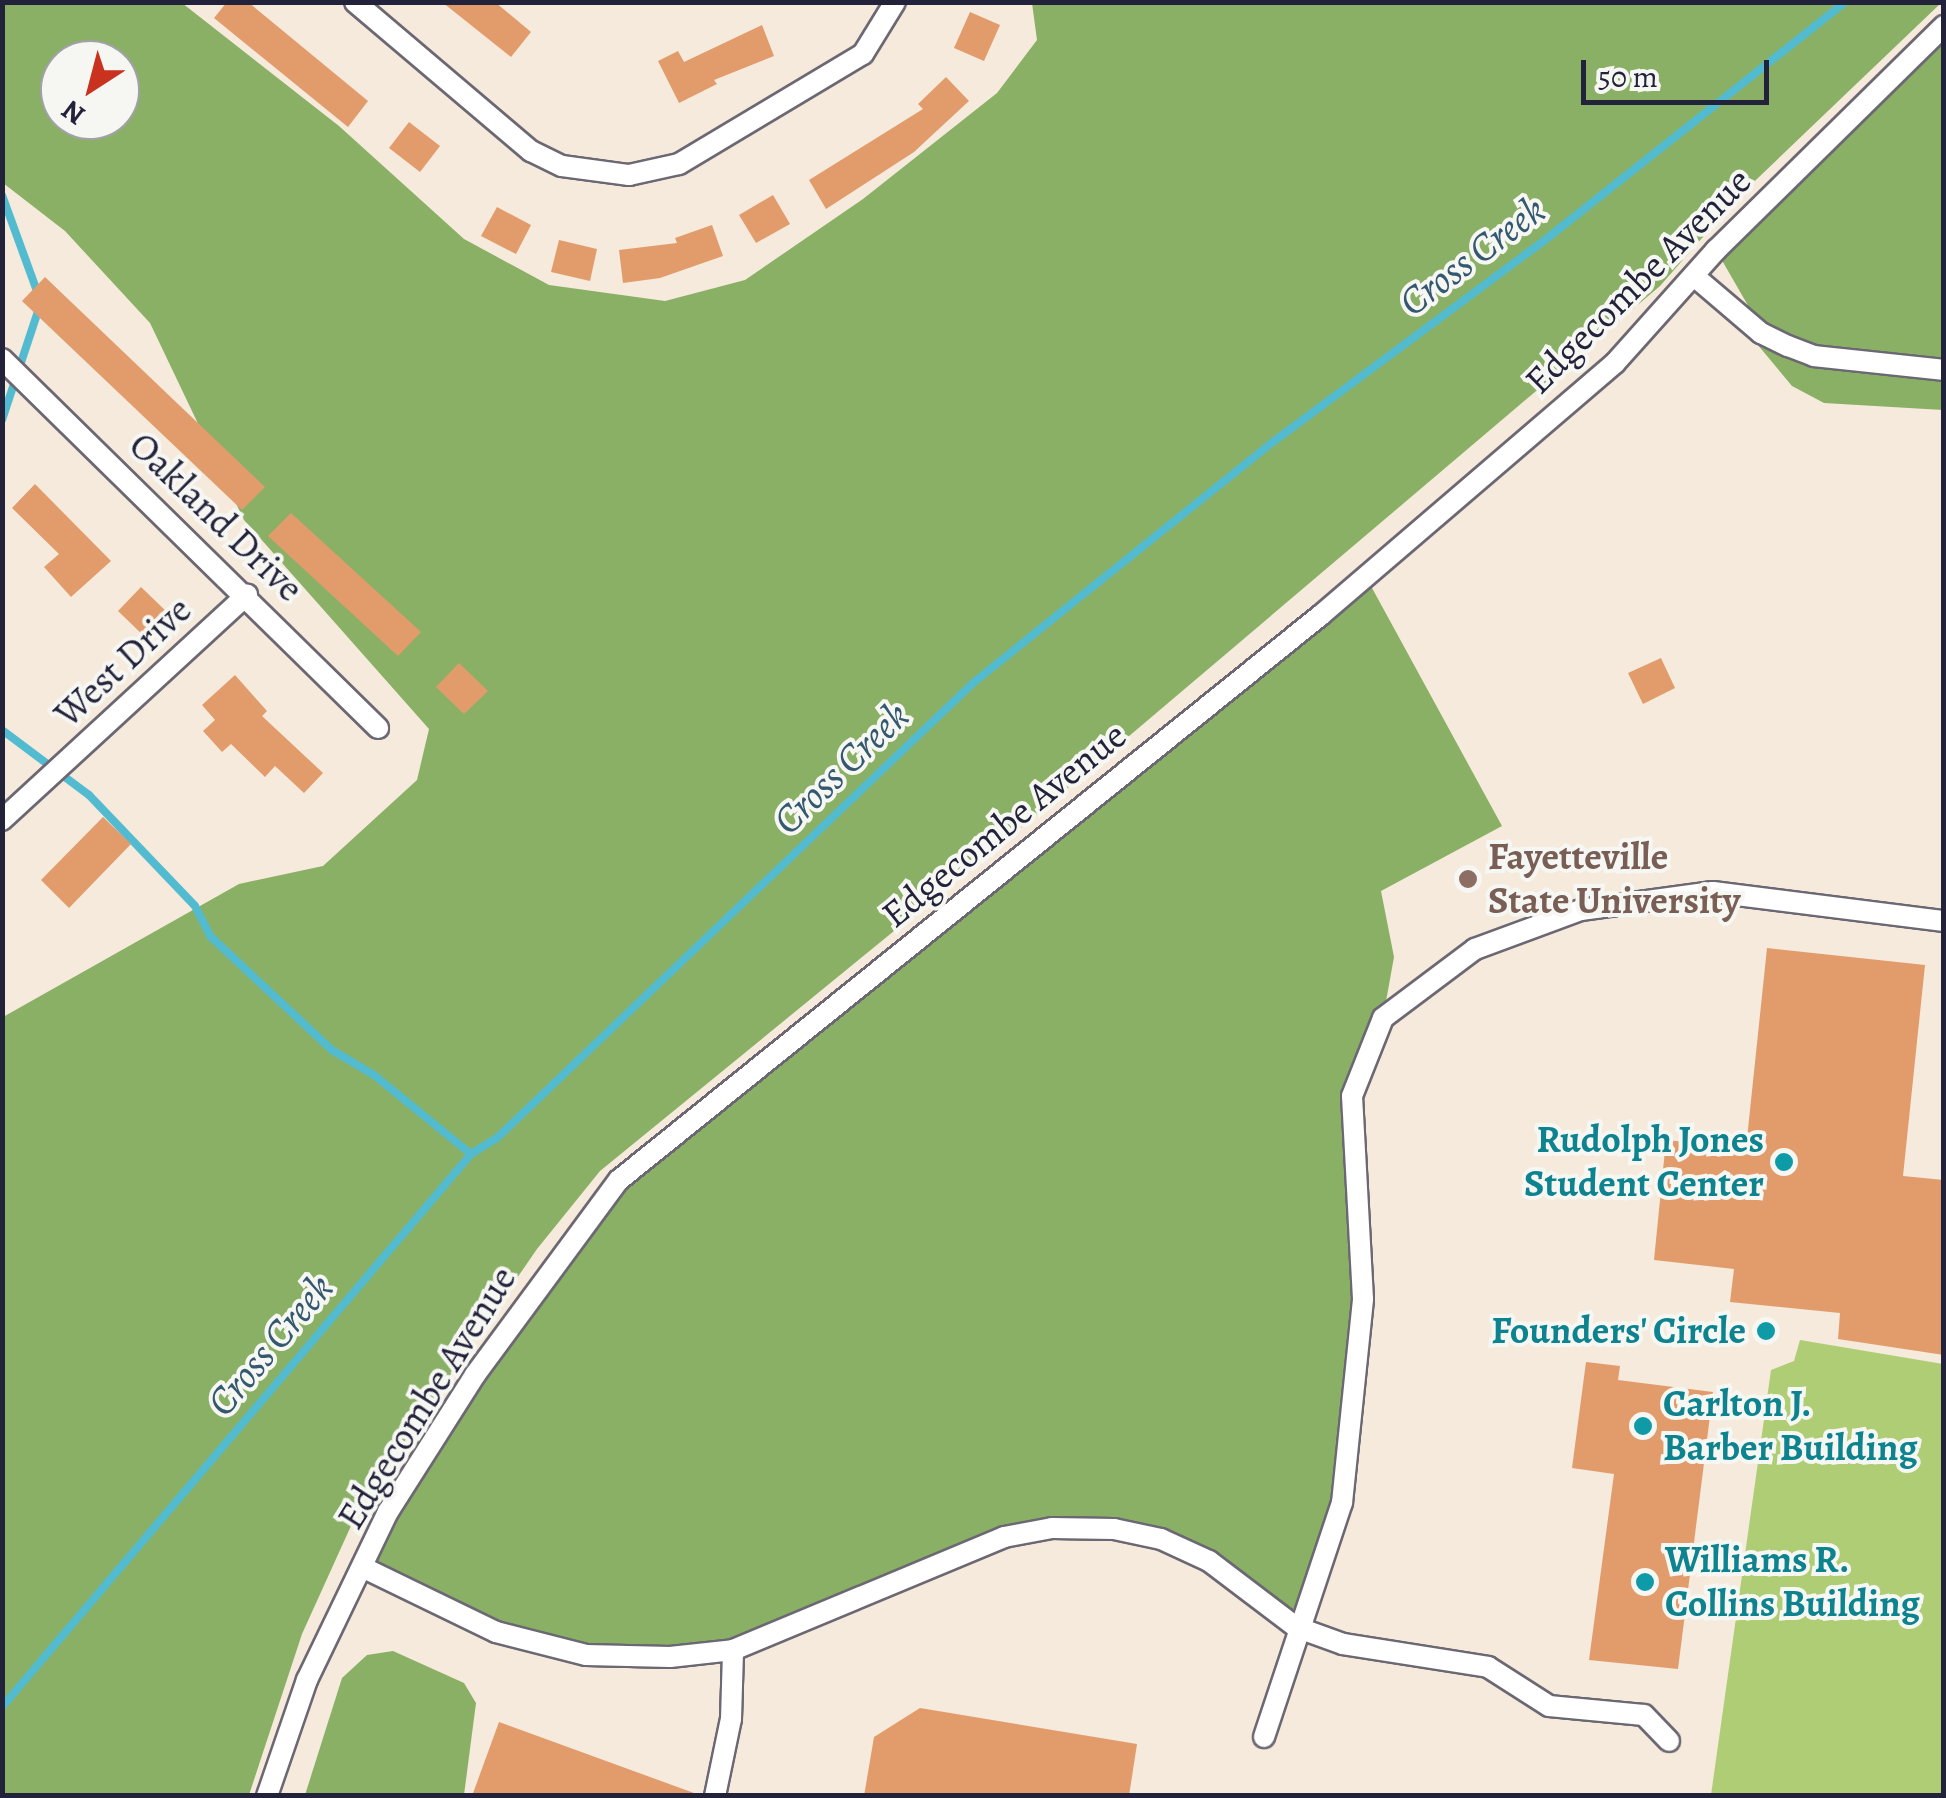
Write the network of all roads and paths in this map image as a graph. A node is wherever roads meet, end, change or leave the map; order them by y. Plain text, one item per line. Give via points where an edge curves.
1 (355, 2) edge
2 (895, 2) edge
3 (1944, 26) edge
4 (1694, 276) junction
5 (2, 359) edge
6 (1944, 370) edge
7 (247, 595) junction
8 (378, 728) dead end
9 (2, 820) edge
10 (1944, 921) edge
11 (362, 1567) junction
12 (1296, 1627) junction
13 (733, 1650) junction
14 (1264, 1737) dead end
15 (1669, 1741) dead end
16 (266, 1796) edge
17 (715, 1796) edge

1 - 2 street via 531,151 562,166 629,175 679,164 863,54
3 - 4 street, Edgecombe Avenue
4 - 6 street via 1761,333 1814,356
4 - 11 street, Edgecombe Avenue via 1615,363 1322,615 619,1180 476,1374 388,1512
5 - 7 street, Oakland Drive
7 - 8 street, Oakland Drive
7 - 9 street, West Drive
10 - 12 street via 1713,892 1581,910 1475,949 1383,1018 1352,1096 1363,1299 1350,1446 1328,1559
11 - 13 street via 496,1632 554,1649 616,1658
11 - 16 street, Edgecombe Avenue via 308,1680
12 - 13 street via 1209,1561 1161,1539 1080,1526 970,1548
12 - 14 street
12 - 15 street via 1343,1644 1488,1667 1549,1706 1644,1715
13 - 17 street via 731,1719

